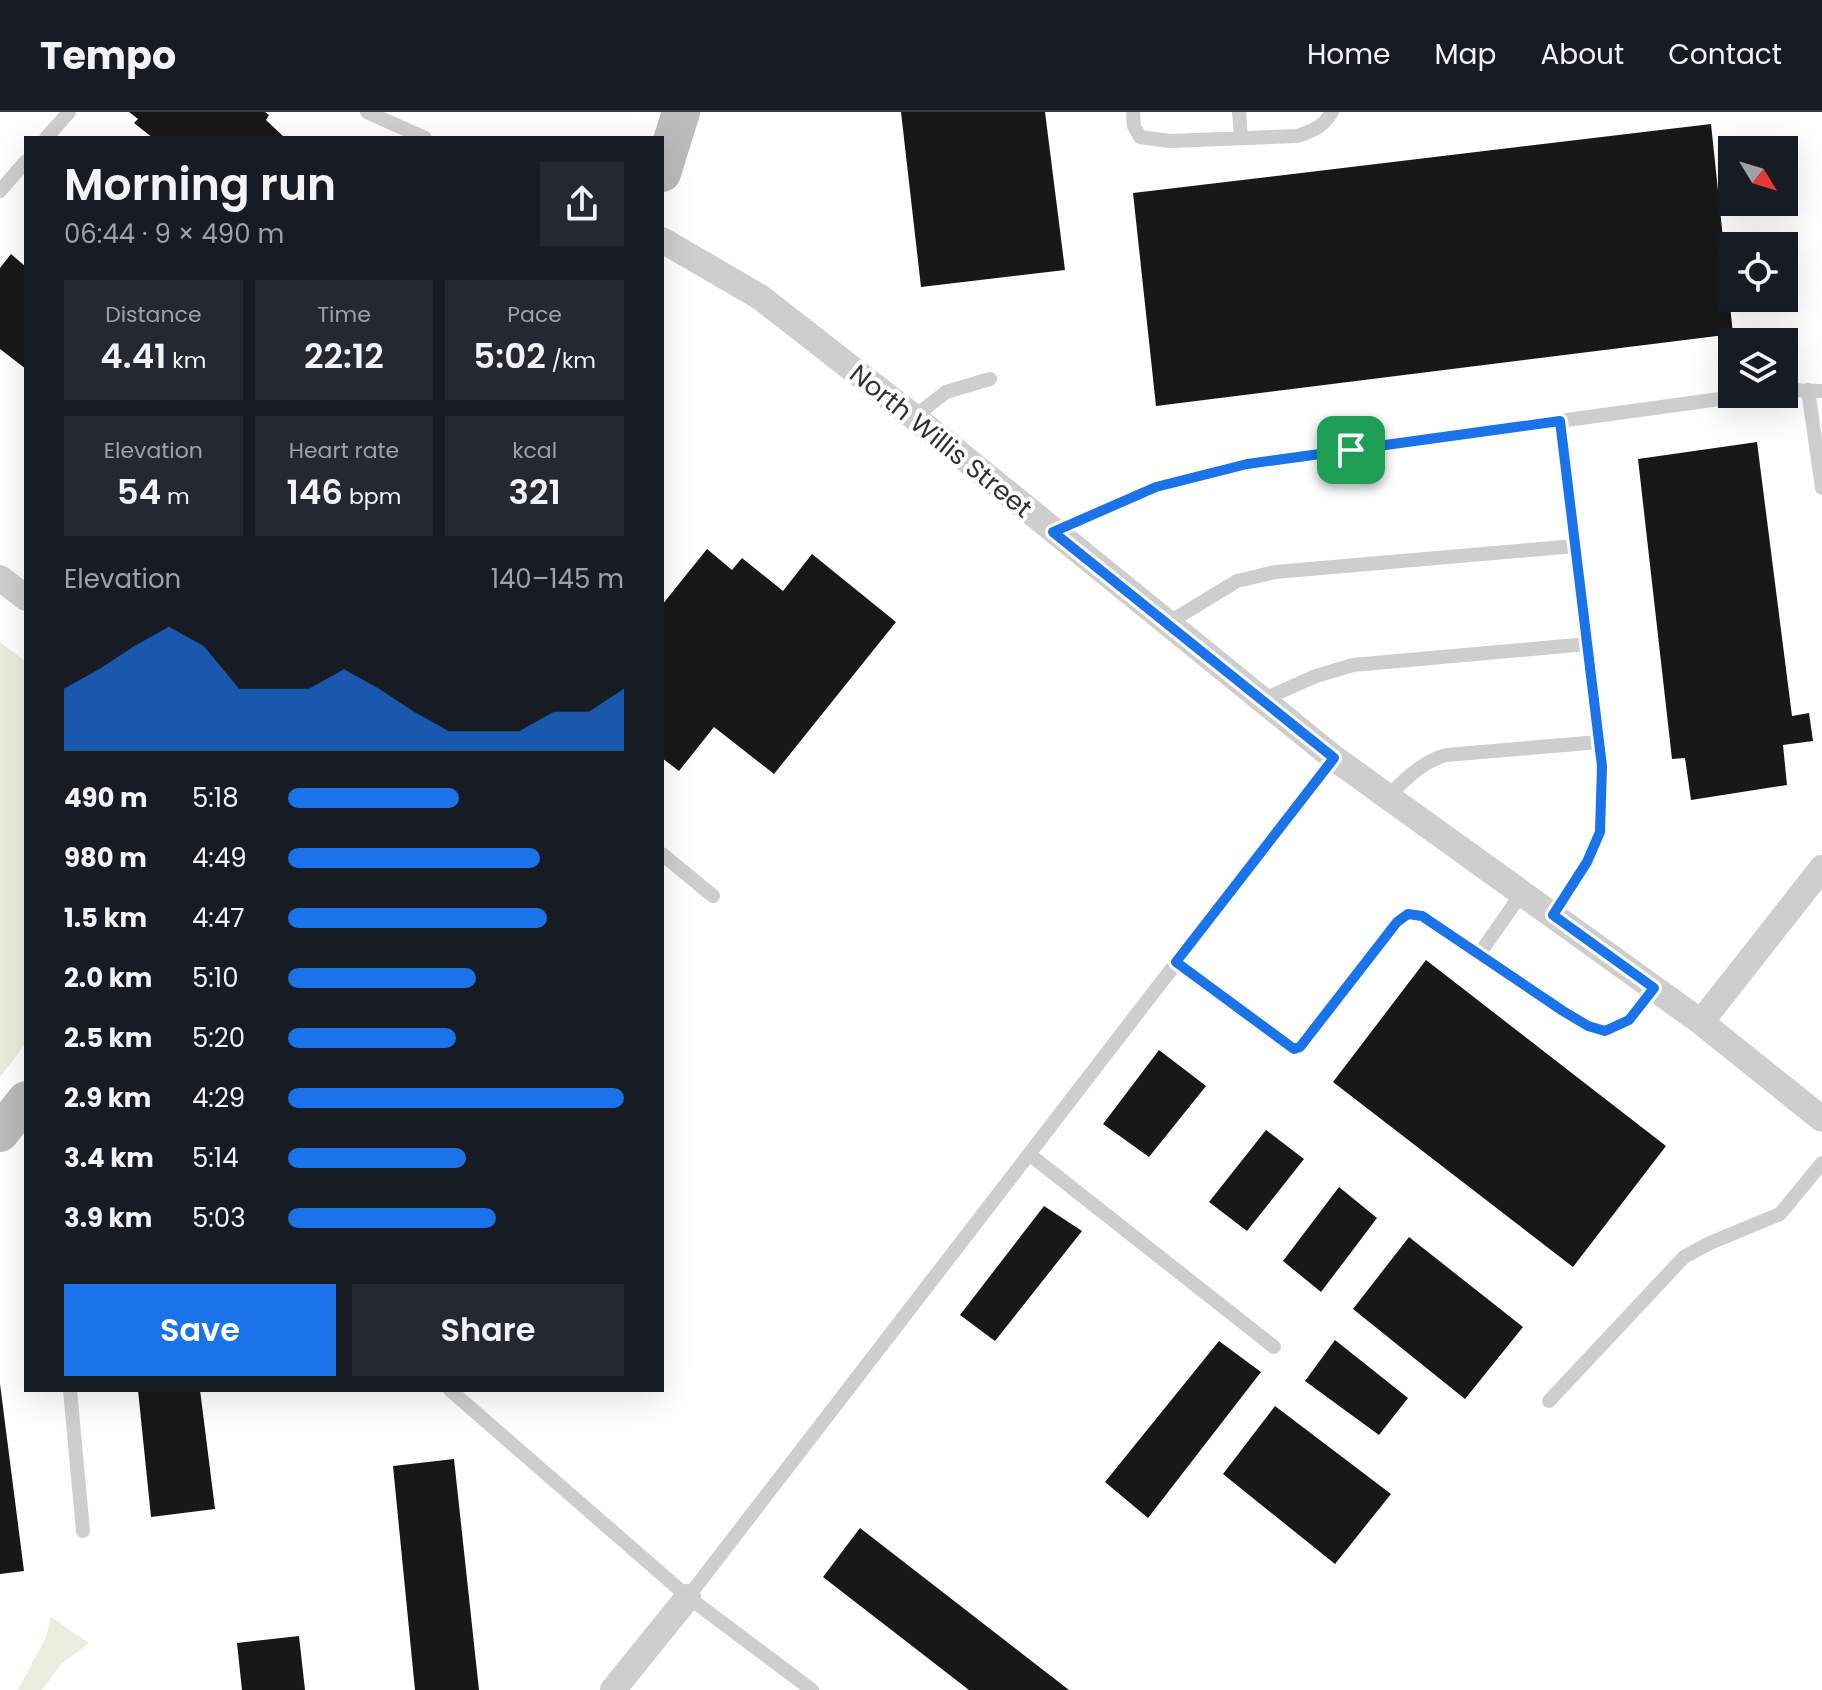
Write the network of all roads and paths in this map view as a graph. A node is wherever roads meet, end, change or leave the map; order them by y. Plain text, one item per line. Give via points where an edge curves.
1 (69, 112) edge
2 (367, 112) edge
3 (681, 112) edge
4 (1133, 112) edge
5 (1239, 112) edge
6 (1332, 112) edge
7 (48, 136) edge
8 (421, 136) edge
9 (1241, 138) junction
10 (24, 163) edge
11 (664, 167) edge
12 (0, 191) edge
13 (664, 241) edge
14 (990, 379) dead end
15 (1815, 390) edge
16 (1718, 399) edge
17 (914, 417) junction
18 (1560, 421) junction
19 (1822, 488) edge
20 (1053, 532) junction
21 (1575, 546) junction
22 (0, 578) edge
23 (24, 596) edge
24 (1168, 623) junction
25 (1587, 644) junction
26 (1262, 700) junction
27 (1599, 742) junction
28 (1334, 758) junction
29 (1387, 797) junction
30 (664, 856) edge
31 (1822, 868) edge
32 (1522, 893) junction
33 (713, 896) dead end
34 (1553, 915) junction
35 (1480, 953) junction
36 (1176, 962) junction
37 (1654, 988) junction
38 (1701, 1022) junction
39 (24, 1103) edge
40 (1822, 1119) edge
41 (0, 1133) edge
42 (1029, 1154) junction
43 (1822, 1163) edge
44 (1274, 1347) dead end
45 (70, 1392) edge
46 (452, 1392) edge
47 (1549, 1401) dead end
48 (83, 1531) dead end
49 (688, 1597) junction
50 (613, 1690) edge
51 (812, 1690) edge

1 - 7 lane
2 - 8 lane
3 - 11 main road
4 - 9 lane via 1140,137 1150,140
5 - 9 lane
6 - 9 lane via 1314,131 1297,136
10 - 12 lane
13 - 17 street, North Willis Street via 760,297
14 - 17 lane via 946,392
15 - 19 lane
16 - 18 lane
17 - 20 street, North Willis Street
18 - 20 lane via 1247,464 1156,487
18 - 21 lane
20 - 24 street, North Willis Street
21 - 24 lane via 1275,572 1237,581
21 - 25 lane
22 - 23 street
24 - 26 street, North Willis Street
25 - 26 lane via 1353,665
25 - 27 lane
26 - 28 street, North Willis Street
27 - 29 lane via 1446,755 1418,767
27 - 34 lane via 1600,832
28 - 29 street, North Willis Street
28 - 36 lane
29 - 32 street, North Willis Street
30 - 33 lane
31 - 38 street
32 - 34 street, North Willis Street
32 - 35 lane
34 - 37 street, North Willis Street
35 - 36 lane via 1422,916 1408,914 1294,1049
35 - 37 lane via 1563,1011 1605,1031 1629,1020
36 - 42 lane
37 - 38 street, North Willis Street
38 - 40 street, North Willis Street
39 - 41 main road
42 - 44 lane
42 - 49 lane
43 - 47 lane via 1780,1214 1684,1257
45 - 48 lane
46 - 49 lane
49 - 50 street
49 - 51 lane

